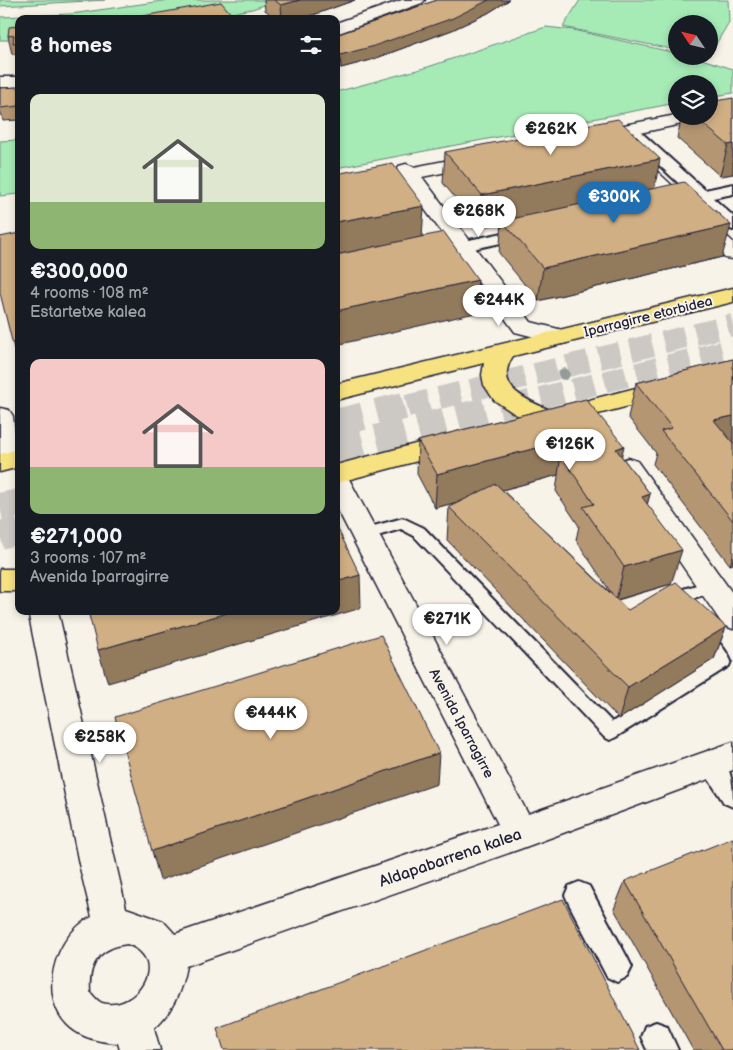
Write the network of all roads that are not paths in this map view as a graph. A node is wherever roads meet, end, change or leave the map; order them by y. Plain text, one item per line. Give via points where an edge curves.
1 (417, 0) edge
2 (340, 28) edge
3 (0, 82) edge
4 (15, 82) edge
5 (668, 121) edge
6 (629, 129) junction
7 (606, 134) junction
8 (576, 140) edge
9 (498, 156) edge
10 (408, 172) junction
11 (340, 188) edge
12 (733, 189) edge
13 (702, 196) junction
14 (677, 201) junction
15 (658, 205) edge
16 (733, 226) edge
17 (540, 230) edge
18 (462, 246) junction
19 (433, 252) edge
20 (733, 253) edge
21 (733, 295) edge
22 (523, 327) junction
23 (562, 337) junction
24 (505, 350) junction
25 (733, 371) edge
26 (340, 391) edge
27 (0, 416) edge
28 (548, 419) junction
29 (514, 428) tunnel mouth
30 (599, 428) junction
31 (476, 438) edge
32 (8, 460) edge
33 (340, 473) edge
34 (340, 487) edge
35 (364, 534) junction
36 (0, 580) edge
37 (15, 580) edge
38 (713, 586) junction
39 (44, 615) edge
40 (733, 617) edge
41 (722, 760) edge
42 (733, 795) edge
43 (520, 834) junction
44 (579, 895) dead end
45 (113, 927) junction
46 (167, 955) junction
47 (617, 967) dead end
48 (136, 1035) edge

1 - 2 street
3 - 4 street
5 - 6 street
6 - 7 street
6 - 13 street
7 - 8 street
7 - 14 street
9 - 10 street
10 - 11 street
10 - 18 street
12 - 13 street
13 - 14 street
13 - 16 street
14 - 15 street
14 - 20 street
17 - 18 street
18 - 19 street
18 - 22 street
21 - 23 main road, Iparragirre etorbidea
22 - 23 street
22 - 24 street
23 - 24 main road, Iparragirre etorbidea
24 - 26 main road
24 - 28 main road via 493,368 498,389 520,407
25 - 30 main road via 621,401
27 - 32 street
28 - 29 main road
28 - 30 main road
30 - 38 street
31 - 33 main road
34 - 35 street, Avenida Iparragirre
35 - 38 lane via 403,523 419,532 610,732 723,661 676,605 676,597
35 - 43 street, Avenida Iparragirre
36 - 37 main road
38 - 40 street
39 - 45 street
41 - 42 street
41 - 43 street, Aldapabarrena kalea
43 - 46 street, Aldapabarrena kalea
44 - 47 street
45 - 46 street via 140,928 152,934
45 - 48 street via 84,945 70,975 70,991 76,1005 87,1016 100,1022 116,1023
46 - 48 street via 165,985 158,999 146,1011

